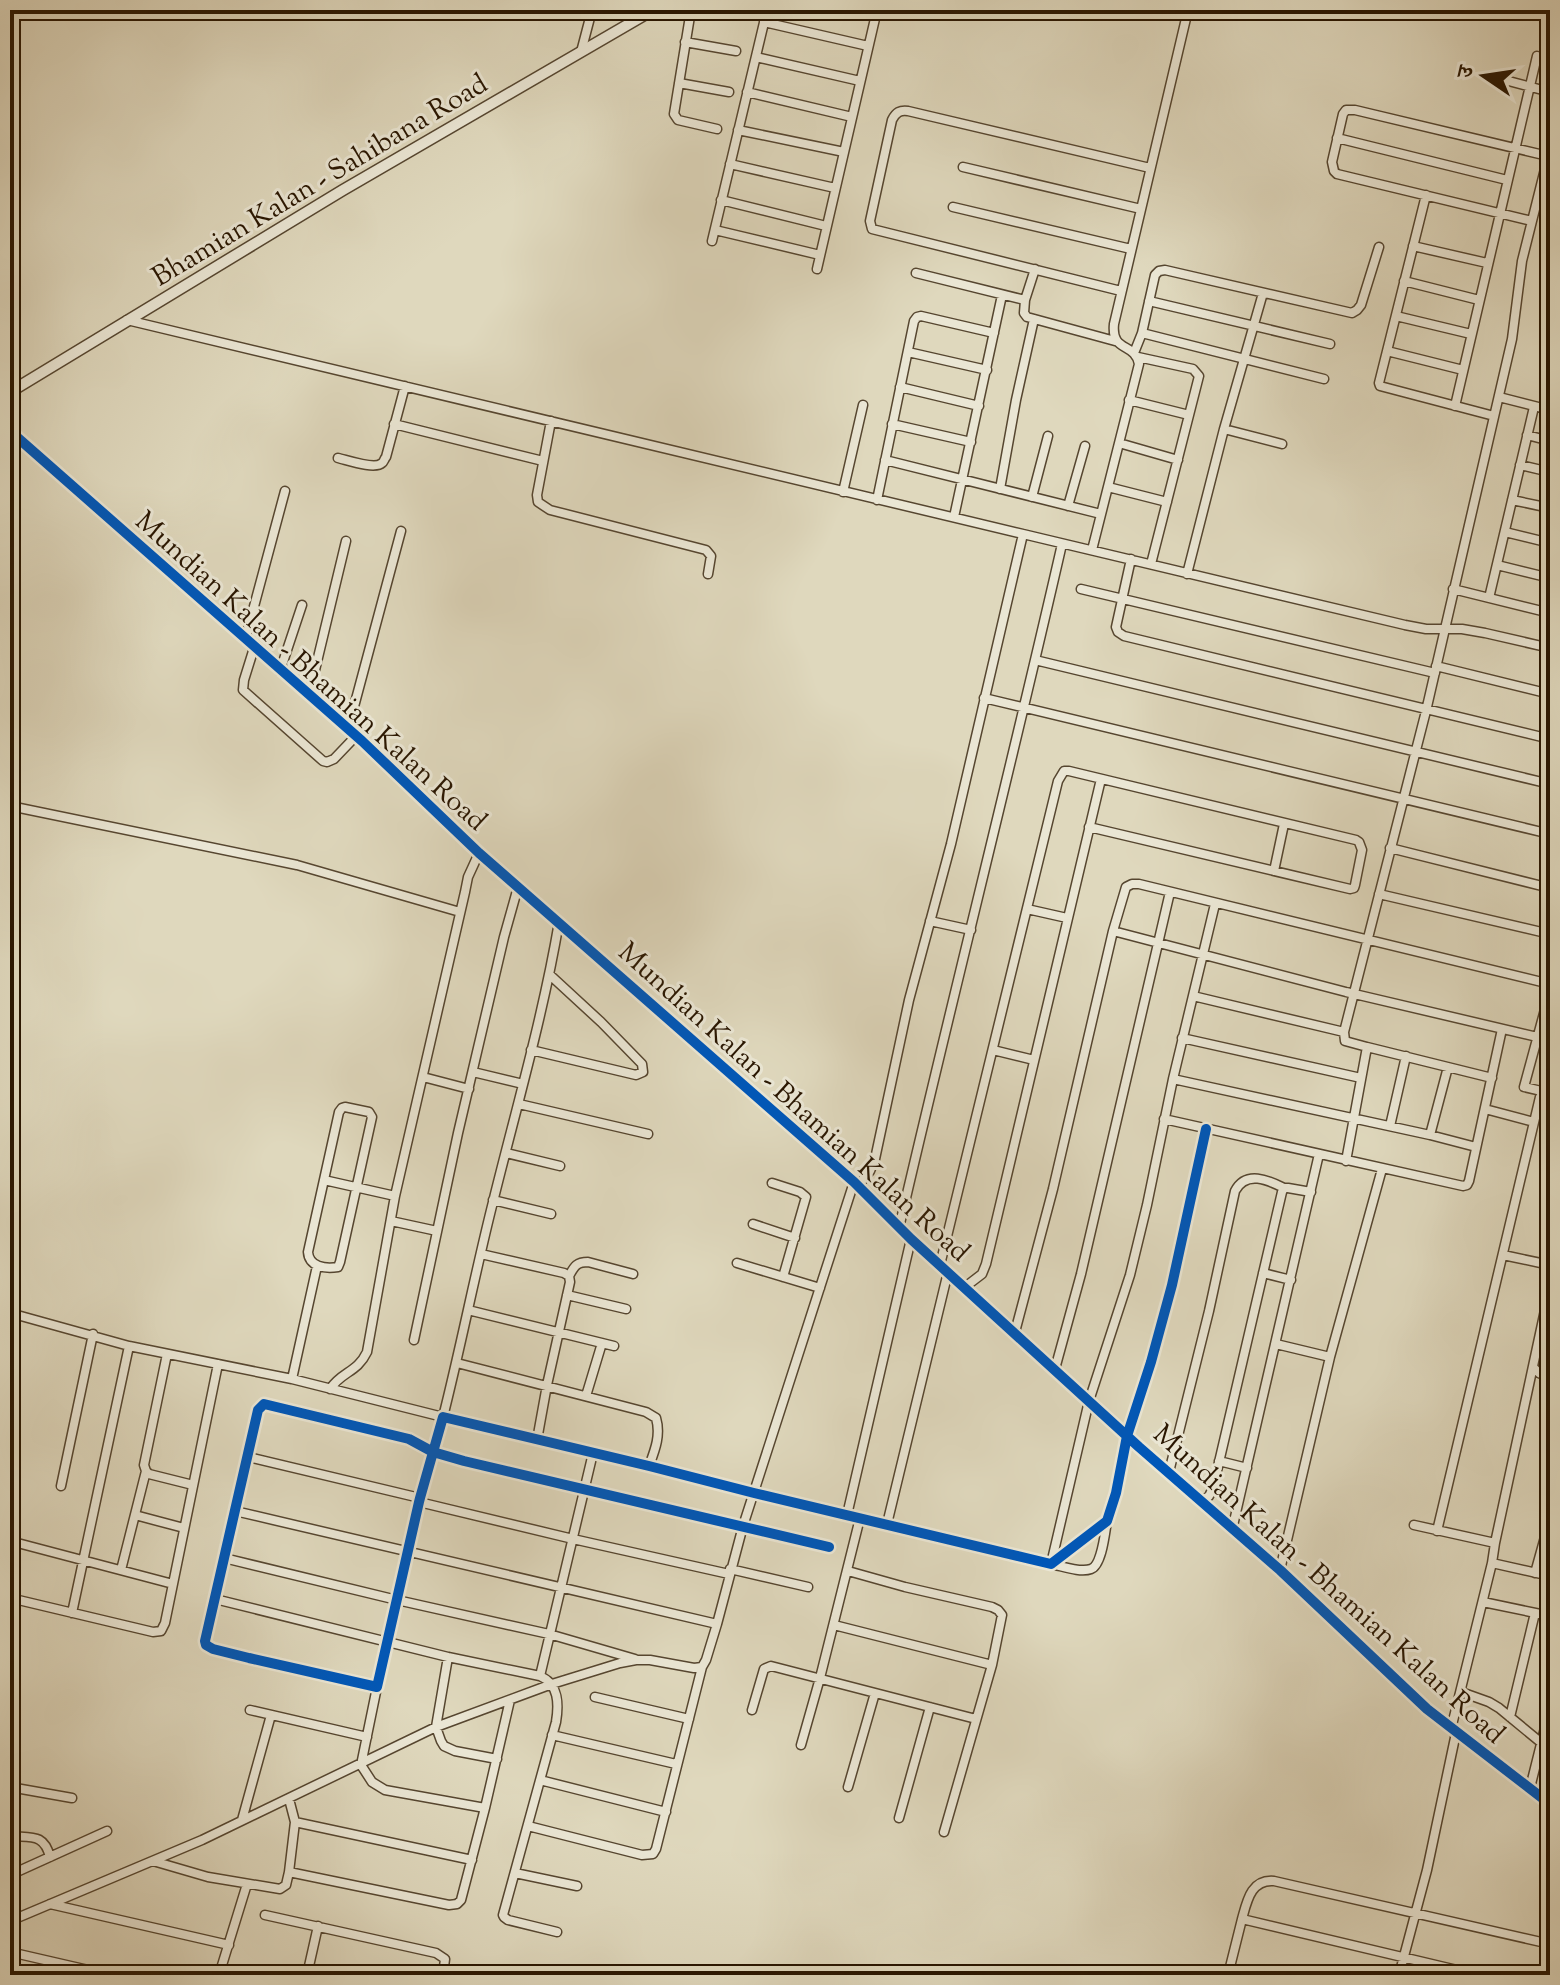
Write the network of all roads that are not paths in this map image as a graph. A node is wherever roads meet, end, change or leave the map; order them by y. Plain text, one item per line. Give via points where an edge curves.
1 (592, 10) edge
2 (653, 10) edge
3 (691, 10) edge
4 (767, 10) edge
5 (875, 10) edge
6 (1188, 10) edge
7 (764, 22) junction
8 (685, 42) junction
9 (868, 46) junction
10 (736, 51) dead end
11 (581, 52) junction
12 (1537, 56) dead end
13 (756, 57) junction
14 (1501, 79) dead end
15 (860, 81) junction
16 (679, 83) junction
17 (1529, 86) junction
18 (729, 92) dead end
19 (747, 92) junction
20 (1550, 92) edge
21 (852, 117) junction
22 (717, 129) dead end
23 (738, 130) junction
24 (1337, 138) junction
25 (1514, 148) junction
26 (844, 152) junction
27 (1549, 152) edge
28 (730, 164) junction
29 (963, 167) dead end
30 (1150, 168) junction
31 (1507, 180) junction
32 (835, 188) junction
33 (1539, 192) junction
34 (1426, 195) junction
35 (1550, 195) edge
36 (721, 200) junction
37 (953, 207) dead end
38 (1141, 209) junction
39 (1499, 213) junction
40 (1532, 221) junction
41 (826, 226) junction
42 (715, 230) junction
43 (712, 241) dead end
44 (1413, 246) junction
45 (1379, 247) dead end
46 (1131, 249) junction
47 (820, 255) junction
48 (1487, 263) junction
49 (817, 269) dead end
50 (1035, 269) junction
51 (916, 273) dead end
52 (1404, 281) junction
53 (1121, 291) junction
54 (1263, 293) junction
55 (1002, 295) junction
56 (1025, 300) junction
57 (1479, 300) junction
58 (1149, 301) junction
59 (1396, 316) junction
60 (1034, 319) junction
61 (127, 320) junction
62 (1255, 326) junction
63 (994, 333) junction
64 (1142, 333) junction
65 (1471, 334) junction
66 (1115, 341) junction
67 (1330, 344) dead end
68 (1387, 351) junction
69 (908, 352) junction
70 (1136, 355) junction
71 (1246, 359) junction
72 (987, 370) junction
73 (1463, 370) junction
74 (1324, 379) dead end
75 (405, 386) junction
76 (900, 387) junction
77 (10, 392) edge
78 (1499, 397) junction
79 (1129, 400) junction
80 (863, 405) dead end
81 (979, 406) junction
82 (1455, 406) junction
83 (1534, 407) junction
84 (1550, 410) edge
85 (1189, 415) junction
86 (1494, 416) junction
87 (551, 421) junction
88 (394, 424) junction
89 (892, 424) junction
90 (1224, 429) junction
91 (10, 431) edge
92 (1527, 435) junction
93 (1048, 436) dead end
94 (1550, 441) edge
95 (971, 442) junction
96 (1119, 443) junction
97 (1282, 444) dead end
98 (1085, 446) dead end
99 (338, 458) dead end
100 (885, 460) junction
101 (1178, 460) junction
102 (543, 461) junction
103 (1520, 465) junction
104 (1550, 472) edge
105 (963, 479) junction
106 (1108, 487) junction
107 (1000, 489) junction
108 (285, 491) dead end
109 (843, 492) junction
110 (1032, 497) junction
111 (877, 500) junction
112 (1512, 500) junction
113 (1167, 502) junction
114 (1068, 506) junction
115 (1550, 508) edge
116 (1101, 514) junction
117 (954, 517) junction
118 (401, 531) dead end
119 (1505, 532) junction
120 (1023, 534) junction
121 (346, 541) dead end
122 (1550, 543) edge
123 (1062, 544) junction
124 (1092, 550) junction
125 (1131, 559) junction
126 (1151, 564) junction
127 (1497, 565) junction
128 (708, 574) dead end
129 (1187, 574) junction
130 (1550, 578) edge
131 (1081, 589) dead end
132 (1453, 589) junction
133 (1489, 598) junction
134 (1123, 599) junction
135 (302, 605) dead end
136 (1550, 613) edge
137 (1444, 630) junction
138 (245, 640) junction
139 (254, 648) junction
140 (1550, 648) edge
141 (1035, 660) junction
142 (1435, 670) junction
143 (280, 671) junction
144 (1550, 694) edge
145 (309, 695) junction
146 (984, 698) junction
147 (1025, 708) junction
148 (1426, 711) junction
149 (352, 732) junction
150 (1550, 739) edge
151 (1416, 753) junction
152 (1101, 779) junction
153 (1550, 784) edge
154 (1404, 799) junction
155 (10, 806) edge
156 (1284, 824) junction
157 (1089, 827) junction
158 (1550, 834) edge
159 (1390, 848) junction
160 (479, 853) junction
161 (1274, 871) junction
162 (518, 887) junction
163 (1550, 888) edge
164 (1170, 892) junction
165 (1379, 894) junction
166 (1215, 904) junction
167 (1027, 909) junction
168 (460, 912) junction
169 (1067, 918) junction
170 (930, 921) junction
171 (559, 922) junction
172 (971, 930) junction
173 (1113, 931) junction
174 (1550, 934) edge
175 (1367, 940) junction
176 (1159, 942) junction
177 (1202, 954) junction
178 (550, 975) junction
179 (1550, 984) edge
180 (1550, 991) edge
181 (1354, 993) junction
182 (1193, 996) junction
183 (1502, 1029) junction
184 (1344, 1032) junction
185 (1182, 1038) junction
186 (1539, 1038) junction
187 (1550, 1040) edge
188 (1367, 1047) junction
189 (531, 1050) junction
190 (993, 1050) junction
191 (1406, 1056) junction
192 (1034, 1060) junction
193 (1448, 1067) junction
194 (473, 1072) junction
195 (423, 1077) junction
196 (1361, 1078) junction
197 (1492, 1078) junction
198 (1173, 1079) junction
199 (523, 1084) junction
200 (469, 1089) junction
201 (1547, 1093) edge
202 (519, 1104) junction
203 (1485, 1109) junction
204 (1164, 1119) junction
205 (1354, 1119) junction
206 (1534, 1122) junction
207 (1390, 1126) junction
208 (1206, 1129) junction
209 (648, 1134) dead end
210 (1430, 1135) junction
211 (1476, 1147) junction
212 (506, 1153) junction
213 (1319, 1154) junction
214 (1346, 1161) junction
215 (560, 1166) dead end
216 (1382, 1169) junction
217 (324, 1180) junction
218 (772, 1183) dead end
219 (856, 1184) junction
220 (357, 1187) junction
221 (1284, 1188) junction
222 (1311, 1192) junction
223 (395, 1196) junction
224 (493, 1200) junction
225 (551, 1214) dead end
226 (391, 1221) junction
227 (753, 1224) dead end
228 (899, 1228) junction
229 (437, 1231) junction
230 (795, 1238) junction
231 (911, 1239) junction
232 (481, 1254) junction
233 (1503, 1255) junction
234 (737, 1263) dead end
235 (1550, 1265) edge
236 (317, 1266) junction
237 (944, 1268) junction
238 (1263, 1273) junction
239 (633, 1274) dead end
240 (569, 1276) junction
241 (783, 1277) junction
242 (1291, 1280) junction
243 (965, 1287) junction
244 (1550, 1287) edge
245 (820, 1288) junction
246 (567, 1295) junction
247 (626, 1309) dead end
248 (468, 1310) junction
249 (10, 1313) edge
250 (558, 1332) junction
251 (1015, 1332) junction
252 (93, 1334) junction
253 (414, 1340) dead end
254 (602, 1343) junction
255 (1276, 1344) junction
256 (129, 1346) junction
257 (614, 1346) dead end
258 (167, 1354) junction
259 (1330, 1357) junction
260 (457, 1363) junction
261 (218, 1364) junction
262 (1533, 1367) junction
263 (1055, 1369) junction
264 (1550, 1378) edge
265 (292, 1379) junction
266 (547, 1385) junction
267 (330, 1389) junction
268 (586, 1396) junction
269 (1089, 1401) junction
270 (443, 1417) junction
271 (1127, 1436) junction
272 (537, 1440) junction
273 (433, 1452) junction
274 (593, 1453) junction
275 (248, 1457) junction
276 (1219, 1461) junction
277 (649, 1466) junction
278 (1247, 1468) junction
279 (146, 1471) junction
280 (1169, 1472) junction
281 (193, 1485) junction
282 (61, 1486) dead end
283 (584, 1489) junction
284 (754, 1493) junction
285 (420, 1500) junction
286 (1201, 1501) junction
287 (235, 1511) junction
288 (135, 1515) junction
289 (847, 1515) junction
290 (860, 1518) junction
291 (1550, 1519) edge
292 (1107, 1521) junction
293 (887, 1524) junction
294 (1414, 1525) dead end
295 (743, 1526) junction
296 (184, 1528) junction
297 (1232, 1530) junction
298 (1437, 1531) junction
299 (573, 1539) junction
300 (10, 1541) edge
301 (1495, 1543) junction
302 (829, 1547) dead end
303 (408, 1551) junction
304 (224, 1558) junction
305 (84, 1560) junction
306 (1492, 1563) junction
307 (1051, 1564) junction
308 (121, 1570) junction
309 (1280, 1570) junction
310 (848, 1571) junction
311 (730, 1572) junction
312 (1535, 1573) junction
313 (1550, 1576) edge
314 (173, 1584) junction
315 (808, 1587) dead end
316 (561, 1588) junction
317 (10, 1598) edge
318 (215, 1599) junction
319 (397, 1600) junction
320 (1483, 1602) junction
321 (72, 1613) junction
322 (1535, 1613) junction
323 (1550, 1616) edge
324 (717, 1624) junction
325 (834, 1625) junction
326 (549, 1634) junction
327 (387, 1641) junction
328 (448, 1657) junction
329 (636, 1660) junction
330 (992, 1665) junction
331 (702, 1667) junction
332 (540, 1676) junction
333 (820, 1678) junction
334 (552, 1684) junction
335 (377, 1687) junction
336 (1461, 1692) junction
337 (875, 1693) junction
338 (595, 1697) dead end
339 (510, 1700) junction
340 (930, 1707) junction
341 (1550, 1708) edge
342 (250, 1710) dead end
343 (752, 1710) dead end
344 (271, 1715) junction
345 (1510, 1717) junction
346 (689, 1719) junction
347 (976, 1719) junction
348 (436, 1727) junction
349 (1454, 1731) junction
350 (552, 1735) junction
351 (367, 1737) junction
352 (1541, 1743) junction
353 (801, 1745) dead end
354 (1550, 1750) edge
355 (497, 1759) junction
356 (676, 1764) junction
357 (361, 1765) junction
358 (540, 1780) junction
359 (10, 1787) edge
360 (848, 1787) dead end
361 (1530, 1788) junction
362 (72, 1798) dead end
363 (289, 1799) junction
364 (1550, 1804) edge
365 (485, 1808) junction
366 (666, 1812) junction
367 (899, 1818) dead end
368 (242, 1820) junction
369 (295, 1822) junction
370 (528, 1826) junction
371 (107, 1831) dead end
372 (944, 1832) dead end
373 (10, 1836) edge
374 (50, 1857) junction
375 (472, 1860) junction
376 (153, 1861) junction
377 (289, 1872) junction
378 (515, 1873) junction
379 (10, 1875) edge
380 (247, 1884) junction
381 (577, 1886) dead end
382 (49, 1903) junction
383 (1416, 1914) junction
384 (265, 1915) dead end
385 (1242, 1919) junction
386 (10, 1921) edge
387 (318, 1926) junction
388 (557, 1932) dead end
389 (1550, 1944) edge
390 (229, 1945) junction
391 (10, 1952) edge
392 (1404, 1956) junction
393 (307, 1973) edge
394 (110, 1975) edge
395 (219, 1975) edge
396 (321, 1975) edge
397 (443, 1975) edge
398 (1229, 1975) edge
399 (1399, 1975) edge
400 (1478, 1975) edge

1 - 11 street
2 - 11 street, Bhamian Kalan - Sahibana Road
3 - 8 street
4 - 7 street
5 - 9 street
6 - 30 street
7 - 9 street
7 - 13 street
8 - 10 street
8 - 16 street
9 - 15 street
11 - 61 street, Bhamian Kalan - Sahibana Road
12 - 17 street
13 - 15 street
13 - 19 street
14 - 17 street
15 - 21 street
16 - 18 street
16 - 22 street via 675,118
17 - 20 street
17 - 25 street
19 - 21 street
19 - 23 street
21 - 26 street
23 - 26 street
23 - 28 street
24 - 25 street via 1343,114 1350,109
24 - 31 street
24 - 34 street via 1332,162 1337,174
25 - 27 street
25 - 31 street
26 - 32 street
27 - 33 street
28 - 32 street
28 - 36 street
29 - 38 street
30 - 38 street
30 - 50 street via 908,111 895,114 872,229
31 - 39 street
32 - 41 street
33 - 35 street
33 - 40 street
34 - 39 street
34 - 44 street
36 - 41 street
36 - 42 street
37 - 46 street
38 - 46 street
39 - 40 street
39 - 48 street
40 - 78 street
41 - 47 street
42 - 43 street
42 - 47 street
44 - 48 street
44 - 52 street
45 - 54 street via 1361,305 1352,313
46 - 53 street
47 - 49 street
48 - 57 street
50 - 53 street
50 - 56 street
51 - 55 street
52 - 57 street
52 - 59 street
53 - 66 street
54 - 58 street via 1165,270 1155,275
54 - 62 street
55 - 56 street
55 - 63 street
56 - 60 street via 1024,313
57 - 65 street
58 - 62 street
58 - 64 street
59 - 65 street
59 - 68 street
60 - 66 street
60 - 107 street
61 - 75 street
61 - 77 street, Bhamian Kalan - Sahibana Road
62 - 67 street
62 - 71 street
63 - 69 street via 921,316 914,321
63 - 72 street
64 - 70 street
64 - 71 street
65 - 73 street
66 - 70 street
68 - 73 street
68 - 82 street via 1380,386
69 - 72 street
69 - 76 street
70 - 79 street via 1139,364
70 - 85 street via 1197,372
71 - 74 street
71 - 90 street
72 - 81 street
73 - 82 street
75 - 87 street
75 - 88 street
76 - 81 street
76 - 89 street
78 - 83 street
78 - 86 street
79 - 85 street
79 - 96 street
80 - 109 street
81 - 95 street
82 - 86 street
83 - 84 street
83 - 92 street
85 - 101 street
86 - 132 street
87 - 102 street
87 - 109 street
88 - 99 street via 382,463
88 - 102 street
89 - 95 street
89 - 100 street
90 - 97 street
90 - 129 street
91 - 138 street, Mundian Kalan - Bhamian Kalan Road
92 - 94 street
92 - 103 street
93 - 110 street
95 - 105 street
96 - 101 street
96 - 106 street
98 - 114 street
100 - 105 street
100 - 111 street
101 - 113 street
102 - 128 street via 537,495 543,507 706,550 711,556
103 - 104 street
103 - 112 street
105 - 107 street
105 - 117 street
106 - 113 street
106 - 116 street
107 - 110 street
108 - 138 street
109 - 111 street
110 - 114 street
111 - 117 street
112 - 115 street
112 - 119 street
113 - 126 street
114 - 116 street
116 - 124 street
117 - 120 street
118 - 149 street
119 - 122 street
119 - 127 street
120 - 123 street
120 - 146 street
121 - 145 street
123 - 124 street
123 - 141 street
124 - 125 street
125 - 126 street
125 - 134 street
126 - 129 street
127 - 130 street
127 - 133 street
129 - 137 street
131 - 134 street
132 - 133 street
132 - 137 street
133 - 136 street
134 - 142 street
134 - 148 street via 1116,627 1124,636
135 - 143 street
137 - 140 street
137 - 142 street
138 - 139 street, Mundian Kalan - Bhamian Kalan Road
139 - 143 street, Mundian Kalan - Bhamian Kalan Road
139 - 149 street via 243,690 323,761 334,759
141 - 147 street
141 - 151 street
142 - 144 street
142 - 148 street
143 - 145 street, Mundian Kalan - Bhamian Kalan Road
145 - 149 street, Mundian Kalan - Bhamian Kalan Road
146 - 147 street
146 - 170 street
147 - 154 street
147 - 172 street
148 - 150 street
148 - 151 street
149 - 160 street, Mundian Kalan - Bhamian Kalan Road
151 - 153 street
151 - 154 street
152 - 156 street
152 - 157 street
152 - 167 street via 1069,771 1060,775
154 - 158 street
154 - 159 street
155 - 168 street via 297,865
156 - 161 street
156 - 161 street via 1359,842 1355,885 1348,889
157 - 161 street
157 - 169 street
159 - 163 street
159 - 165 street
160 - 162 street, Mundian Kalan - Bhamian Kalan Road
160 - 168 street
162 - 171 street, Mundian Kalan - Bhamian Kalan Road
162 - 194 street
164 - 166 street
164 - 173 street via 1139,884 1126,887
164 - 176 street
165 - 174 street
165 - 175 street
166 - 175 street
166 - 177 street
167 - 169 street
167 - 190 street
168 - 195 street
169 - 192 street
170 - 172 street
170 - 219 street via 875,1159
171 - 178 street
171 - 219 street, Mundian Kalan - Bhamian Kalan Road
172 - 228 street
173 - 176 street
173 - 251 street
175 - 179 street
175 - 181 street
176 - 177 street
176 - 263 street
177 - 181 street
177 - 182 street
178 - 189 street
178 - 189 street via 644,1068 636,1075
180 - 186 street
181 - 183 street
181 - 184 street
182 - 184 street
182 - 185 street
183 - 186 street
183 - 197 street
184 - 188 street via 1345,1041
185 - 196 street
185 - 198 street
186 - 187 street
186 - 201 street via 1524,1087
188 - 191 street
188 - 196 street
189 - 199 street
190 - 192 street
190 - 237 street
191 - 193 street
191 - 207 street
192 - 243 street via 986,1264
193 - 197 street
193 - 210 street
194 - 199 street
194 - 200 street
195 - 200 street
195 - 223 street
196 - 205 street
197 - 203 street
198 - 204 street
198 - 205 street
199 - 202 street
200 - 229 street
201 - 206 street via 1540,1097
202 - 209 street
202 - 212 street
203 - 206 street
203 - 211 street
204 - 208 street
204 - 269 street via 1130,1275
205 - 207 street
205 - 214 street
206 - 233 street
207 - 210 street
208 - 213 street
208 - 271 street via 1172,1285
210 - 211 street
211 - 216 street via 1469,1181 1463,1186
212 - 215 street
212 - 224 street
213 - 214 street
213 - 222 street
214 - 216 street
216 - 259 street
217 - 220 street
217 - 220 street via 339,1112 345,1107 369,1112
217 - 236 street via 308,1252
218 - 230 street via 806,1197
219 - 228 street, Mundian Kalan - Bhamian Kalan Road
219 - 245 street
220 - 223 street
220 - 236 street via 338,1267
221 - 222 street
221 - 238 street
221 - 280 street via 1257,1178 1246,1179 1235,1191
222 - 242 street
223 - 226 street
224 - 225 street
224 - 232 street
226 - 229 street
226 - 267 street via 367,1352
227 - 230 street
228 - 231 street, Mundian Kalan - Bhamian Kalan Road
229 - 253 street
230 - 241 street
231 - 237 street, Mundian Kalan - Bhamian Kalan Road
231 - 289 street
232 - 240 street
232 - 248 street
233 - 235 street
233 - 298 street
234 - 241 street
236 - 265 street
237 - 243 street, Mundian Kalan - Bhamian Kalan Road
237 - 293 street
238 - 242 street
238 - 276 street
239 - 240 street via 580,1262
240 - 246 street
241 - 245 street
242 - 255 street
243 - 251 street, Mundian Kalan - Bhamian Kalan Road
244 - 262 street
245 - 284 street
246 - 247 street
246 - 250 street
248 - 250 street
248 - 260 street
249 - 252 street
250 - 254 street
250 - 266 street
251 - 263 street, Mundian Kalan - Bhamian Kalan Road
252 - 256 street
252 - 282 street
254 - 257 street
254 - 268 street
255 - 259 street
255 - 278 street
256 - 258 street
256 - 305 street
258 - 261 street
258 - 279 street
259 - 309 street
260 - 266 street
260 - 270 street
261 - 265 street
261 - 281 street
262 - 264 street
262 - 301 street
263 - 269 street, Mundian Kalan - Bhamian Kalan Road
265 - 267 street
266 - 268 street
266 - 272 street
267 - 270 street
268 - 277 street via 656,1418 658,1438
269 - 271 street, Mundian Kalan - Bhamian Kalan Road
269 - 307 street
270 - 272 street
270 - 273 street
271 - 280 street, Mundian Kalan - Bhamian Kalan Road
271 - 292 street
272 - 274 street
273 - 275 street via 409,1439 264,1404 258,1410
273 - 283 street
273 - 285 street
274 - 277 street
274 - 283 street
275 - 285 street
275 - 287 street
276 - 278 street
276 - 286 street via 1209,1496
277 - 284 street
278 - 297 street
279 - 281 street
279 - 288 street
280 - 286 street, Mundian Kalan - Bhamian Kalan Road
281 - 296 street
283 - 295 street
283 - 299 street
284 - 289 street
284 - 295 street
285 - 299 street
285 - 303 street
286 - 297 street, Mundian Kalan - Bhamian Kalan Road
287 - 303 street
287 - 304 street
288 - 296 street
288 - 308 street
289 - 290 street
290 - 293 street
290 - 310 street
291 - 312 street
292 - 307 street
292 - 307 street via 1100,1558 1091,1569
293 - 307 street
294 - 298 street
295 - 302 street
295 - 311 street
296 - 314 street
297 - 309 street, Mundian Kalan - Bhamian Kalan Road
298 - 301 street
299 - 311 street
299 - 316 street
300 - 305 street
301 - 306 street
303 - 316 street
303 - 319 street
304 - 318 street
304 - 319 street
305 - 308 street
305 - 321 street
306 - 312 street
306 - 320 street
308 - 314 street
309 - 349 street, Mundian Kalan - Bhamian Kalan Road
310 - 325 street
310 - 330 street via 998,1610 1002,1622
311 - 315 street
311 - 324 street
312 - 313 street
314 - 321 street via 161,1631
316 - 324 street
316 - 326 street
317 - 321 street
318 - 327 street
318 - 335 street via 208,1648
319 - 326 street
319 - 327 street
320 - 322 street
320 - 336 street
322 - 323 street
322 - 345 street
324 - 331 street
325 - 330 street
325 - 333 street
326 - 329 street
326 - 332 street
327 - 328 street
327 - 335 street
328 - 332 street
328 - 348 street
329 - 331 street
329 - 334 street
330 - 347 street
331 - 346 street
332 - 334 street
333 - 337 street
333 - 343 street via 767,1666
333 - 353 street
334 - 339 street
334 - 350 street via 558,1708
335 - 351 street
336 - 345 street
336 - 349 street
337 - 340 street
337 - 360 street
338 - 346 street
339 - 348 street
339 - 355 street
340 - 347 street
340 - 367 street
341 - 352 street
342 - 344 street
344 - 351 street
344 - 368 street
345 - 352 street
346 - 356 street
347 - 372 street
348 - 355 street via 449,1749
348 - 357 street
349 - 361 street, Mundian Kalan - Bhamian Kalan Road
349 - 383 street
350 - 356 street
350 - 358 street
351 - 357 street
352 - 354 street
352 - 361 street
355 - 365 street
356 - 366 street
357 - 363 street
357 - 365 street via 385,1790
358 - 366 street
358 - 370 street
359 - 362 street
361 - 364 street, Mundian Kalan - Bhamian Kalan Road
363 - 368 street
363 - 369 street
365 - 375 street
366 - 370 street via 656,1849 648,1855
368 - 376 street
369 - 375 street
369 - 377 street
370 - 378 street
371 - 374 street
373 - 374 street via 44,1841
374 - 379 street
375 - 377 street via 461,1900 454,1905
376 - 380 street
376 - 382 street
377 - 380 street via 280,1889
378 - 381 street
378 - 388 street via 504,1917
380 - 390 street
382 - 386 street
382 - 390 street
383 - 385 street via 1264,1880 1254,1887
383 - 389 street
383 - 392 street
384 - 387 street
385 - 392 street
385 - 398 street
387 - 393 street
387 - 397 street via 436,1953 445,1959
390 - 395 street
391 - 394 street
392 - 399 street
392 - 400 street
393 - 396 street

